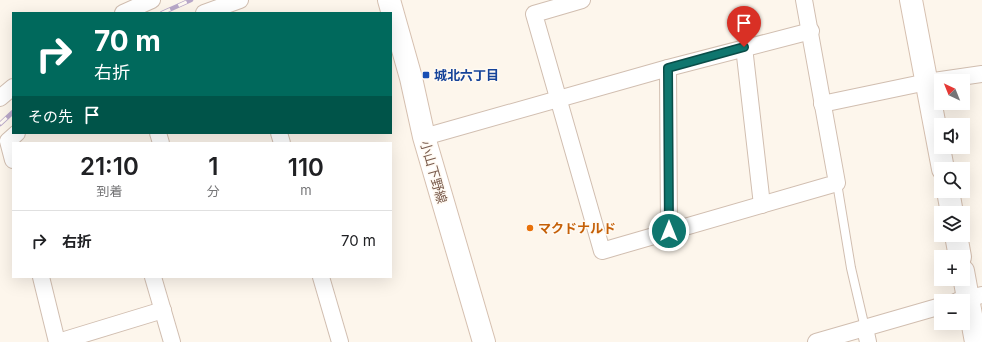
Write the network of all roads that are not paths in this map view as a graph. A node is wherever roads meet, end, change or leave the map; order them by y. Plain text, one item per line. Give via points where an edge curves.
1 (152, 0) edge
2 (240, 0) edge
3 (389, 0) edge
4 (582, 0) edge
5 (804, 0) edge
6 (912, 0) edge
7 (123, 8) edge
8 (207, 12) edge
9 (245, 12) edge
10 (810, 31) junction
11 (744, 47) junction
12 (668, 68) junction
13 (982, 74) edge
14 (927, 82) junction
15 (12, 88) edge
16 (0, 98) edge
17 (559, 98) junction
18 (822, 104) junction
19 (16, 134) edge
20 (424, 137) junction
21 (12, 156) edge
22 (943, 162) edge
23 (837, 183) junction
24 (762, 205) junction
25 (669, 231) junction
26 (41, 278) edge
27 (153, 278) edge
28 (321, 278) edge
29 (970, 304) edge
30 (934, 309) edge
31 (163, 310) junction
32 (866, 335) edge
33 (58, 342) edge
34 (172, 342) edge
35 (340, 342) edge
36 (484, 342) edge
37 (816, 342) edge
38 (976, 342) edge

1 - 7 street
2 - 8 street
2 - 9 street
3 - 20 main road, 小山下野線 via 411,78
4 - 17 street via 534,14
5 - 10 street
6 - 14 main road
10 - 11 street
10 - 18 street
11 - 12 street
11 - 24 street
12 - 17 street
12 - 25 street
13 - 14 street
14 - 18 street
14 - 22 main road
15 - 16 street
17 - 20 street
17 - 25 street via 602,251
18 - 23 street
19 - 21 street via 8,141
20 - 36 main road, 小山下野線
23 - 24 street
23 - 32 lane via 851,268
24 - 25 street
26 - 33 street
27 - 31 street
28 - 35 street
29 - 38 main road
30 - 32 street
31 - 33 street
31 - 34 street
32 - 37 street

